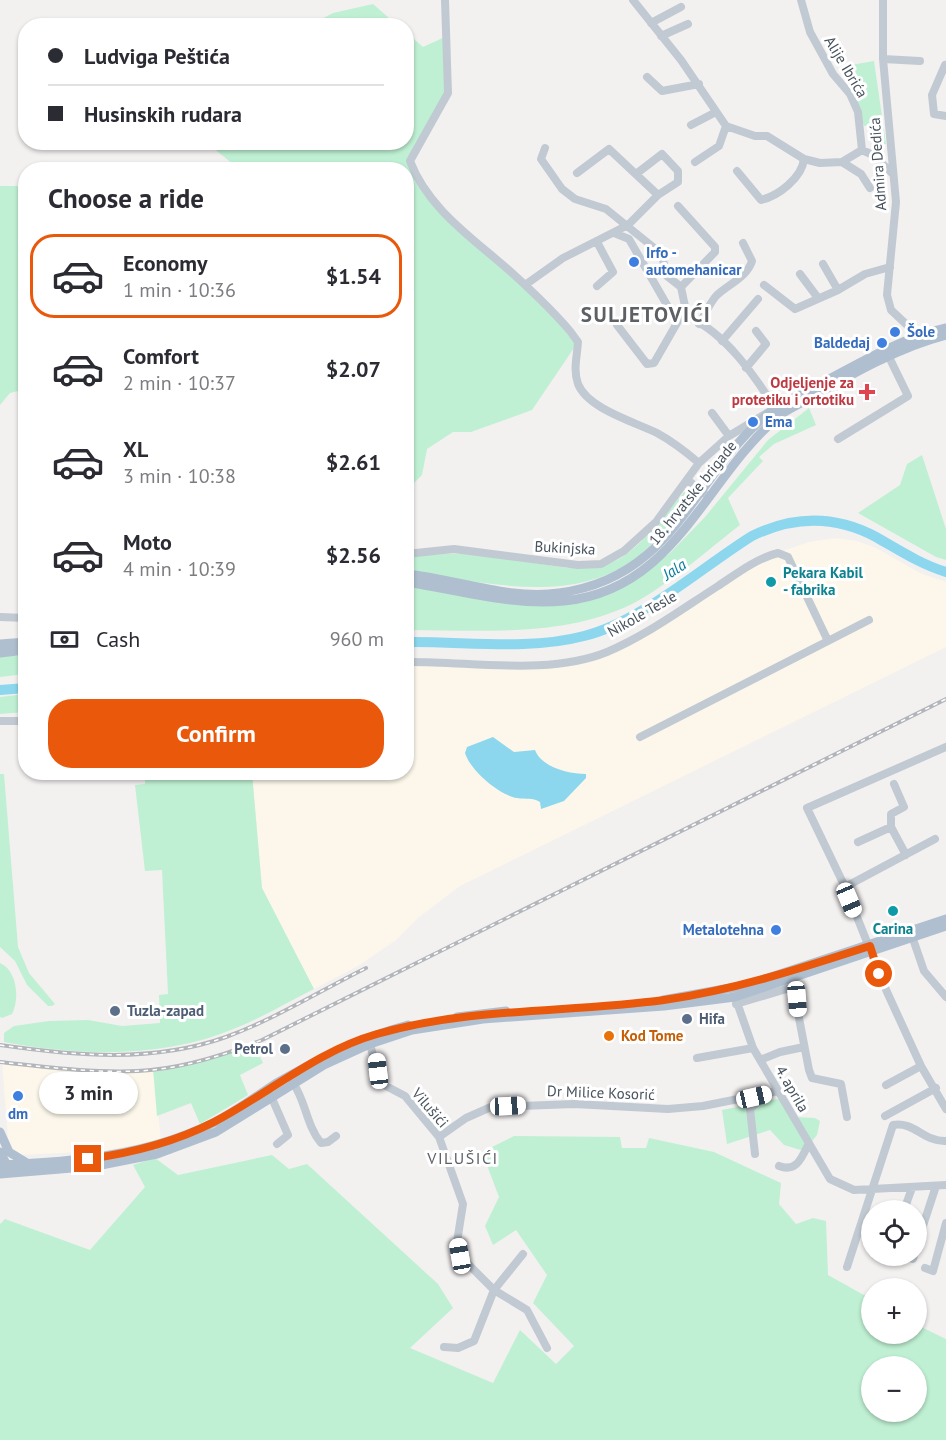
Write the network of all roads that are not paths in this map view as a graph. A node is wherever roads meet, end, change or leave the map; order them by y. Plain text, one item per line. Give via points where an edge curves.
1 (445, 0) edge
2 (633, 0) edge
3 (801, 0) edge
4 (882, 0) edge
5 (681, 7) dead end
6 (651, 23) junction
7 (688, 24) dead end
8 (661, 36) junction
9 (883, 59) junction
10 (920, 61) dead end
11 (945, 65) edge
12 (647, 77) dead end
13 (699, 84) junction
14 (716, 112) junction
15 (946, 116) edge
16 (691, 125) dead end
17 (726, 126) junction
18 (545, 148) dead end
19 (862, 150) junction
20 (804, 159) junction
21 (410, 162) edge
22 (695, 162) dead end
23 (842, 162) junction
24 (414, 169) edge
25 (737, 171) dead end
26 (577, 173) dead end
27 (636, 174) junction
28 (893, 174) junction
29 (870, 188) dead end
30 (658, 195) junction
31 (678, 206) dead end
32 (628, 225) junction
33 (614, 233) junction
34 (597, 242) junction
35 (743, 243) dead end
36 (823, 264) dead end
37 (890, 267) junction
38 (800, 274) dead end
39 (525, 285) junction
40 (764, 285) dead end
41 (597, 286) dead end
42 (681, 287) junction
43 (838, 290) junction
44 (818, 298) junction
45 (758, 299) dead end
46 (684, 316) junction
47 (699, 324) junction
48 (617, 325) dead end
49 (946, 328) edge
50 (756, 331) dead end
51 (946, 335) edge
52 (921, 338) junction
53 (722, 342) junction
54 (889, 357) junction
55 (746, 368) junction
56 (775, 408) junction
57 (712, 413) dead end
58 (729, 436) junction
59 (838, 439) dead end
60 (699, 463) junction
61 (688, 480) junction
62 (705, 494) junction
63 (414, 553) edge
64 (414, 575) edge
65 (414, 583) edge
66 (0, 617) edge
67 (18, 618) edge
68 (869, 620) dead end
69 (828, 641) junction
70 (18, 643) edge
71 (0, 644) edge
72 (18, 652) edge
73 (0, 653) edge
74 (414, 662) edge
75 (18, 721) edge
76 (0, 722) edge
77 (640, 737) dead end
78 (946, 747) edge
79 (894, 784) dead end
80 (891, 826) junction
81 (934, 839) dead end
82 (858, 842) dead end
83 (906, 855) junction
84 (845, 887) junction
85 (946, 919) edge
86 (946, 926) edge
87 (913, 939) junction
88 (871, 948) junction
89 (735, 996) junction
90 (946, 997) edge
91 (370, 1044) junction
92 (804, 1047) junction
93 (753, 1048) junction
94 (697, 1058) dead end
95 (760, 1060) junction
96 (921, 1066) junction
97 (293, 1083) junction
98 (886, 1085) dead end
99 (936, 1088) junction
100 (778, 1091) junction
101 (769, 1093) junction
102 (271, 1096) junction
103 (946, 1109) edge
104 (885, 1116) dead end
105 (847, 1117) dead end
106 (0, 1131) edge
107 (336, 1136) dead end
108 (439, 1137) junction
109 (946, 1142) edge
110 (808, 1143) junction
111 (277, 1144) dead end
112 (3, 1150) edge
113 (755, 1154) dead end
114 (29, 1163) junction
115 (779, 1166) dead end
116 (1, 1169) edge
117 (946, 1185) edge
118 (936, 1186) junction
119 (912, 1188) junction
120 (872, 1189) junction
121 (908, 1200) edge
122 (927, 1213) edge
123 (946, 1223) edge
124 (523, 1254) dead end
125 (847, 1267) dead end
126 (925, 1269) dead end
127 (494, 1290) junction
128 (444, 1347) dead end
129 (547, 1348) dead end

1 - 21 street via 448,93
2 - 6 street
3 - 19 street, Alije Ibrića via 810,32 858,112
4 - 9 street, Admira Dedića
5 - 6 street
6 - 8 street
7 - 8 street
8 - 13 street
9 - 10 street
9 - 28 street, Admira Dedića
11 - 15 street via 932,95 934,114
12 - 13 street via 662,91
13 - 14 street
14 - 16 street
14 - 17 street
17 - 20 street via 777,140
17 - 22 street via 719,146
18 - 32 street via 541,159 562,189 575,199 606,209
19 - 23 street
19 - 28 street via 873,154
20 - 23 street
20 - 25 street via 803,168 789,184 761,200
23 - 29 street via 861,174
24 - 39 street via 424,190 455,224
26 - 27 street via 609,149
27 - 30 street
27 - 30 street via 662,154 678,171 678,182
28 - 37 street, Admira Dedića via 896,202
30 - 32 street
31 - 42 street via 715,247 715,252
32 - 33 street
32 - 42 street via 660,254 667,276
33 - 34 street
33 - 46 street via 629,239 671,312
34 - 39 street via 562,258
34 - 41 street via 613,272
35 - 47 street via 751,265 716,296
36 - 43 street
37 - 43 street via 865,274
37 - 52 street, Admira Dedića via 887,296 891,310
38 - 44 street
39 - 60 street via 576,339 579,386 592,400 610,413 658,433
40 - 44 street via 795,309
42 - 46 street
43 - 44 street
45 - 53 street
46 - 47 street
46 - 48 street via 654,363 647,364
47 - 53 street
49 - 52 main road, 18. hrvatske brigade
50 - 55 street via 766,344
51 - 52 main road, 18. hrvatske brigade
52 - 54 main road, 18. hrvatske brigade
52 - 56 main road, 18. hrvatske brigade
53 - 55 street
54 - 59 street via 908,396
54 - 62 main road, 18. hrvatske brigade via 781,415
55 - 56 street
56 - 58 street, Bukinjska
56 - 62 main road, 18. hrvatske brigade via 740,443
57 - 58 street
58 - 60 street, Bukinjska
60 - 61 street, Bukinjska
61 - 62 street
61 - 63 street, Bukinjska via 656,522 624,551 601,564 555,564 454,549
62 - 64 main road, 18. hrvatske brigade via 640,562 596,583 560,593 528,593
62 - 65 main road, 18. hrvatske brigade via 675,543 654,563 600,593 566,601 538,602
66 - 67 street
68 - 69 street
69 - 74 street, Nikole Tesle via 788,557 778,554 740,571 648,632 583,660 549,665
69 - 77 street
70 - 71 main road
72 - 73 main road
75 - 76 street
78 - 84 street via 807,808
79 - 80 street via 904,807 891,814
80 - 82 street
80 - 83 street
81 - 83 street
83 - 84 street
84 - 88 street
85 - 88 main road
86 - 87 main road
87 - 88 main road
87 - 90 street via 924,971
88 - 89 main road
88 - 96 street
89 - 91 main road via 664,1006 483,1020 412,1030
89 - 92 street via 793,987
89 - 93 street, 4. aprila
89 - 114 main road via 481,1013 412,1024 370,1036 317,1060 189,1134 109,1156
91 - 97 main road
91 - 108 street, Vilušići via 386,1086 405,1096
92 - 95 street
92 - 105 street via 812,1078 841,1084
93 - 94 street
93 - 95 street, 4. aprila
95 - 100 street, 4. aprila
96 - 98 street
96 - 99 street
97 - 102 main road
97 - 107 street via 321,1143
99 - 103 street
99 - 104 street
100 - 101 street, Dr Milice Kosorić
100 - 110 street, 4. aprila
101 - 108 street, Dr Milice Kosorić via 668,1109 574,1104 491,1107
101 - 113 street via 750,1109
102 - 111 street via 288,1135
102 - 116 main road via 216,1132 157,1154 96,1166 23,1173
106 - 112 main road
108 - 127 street, Vilušići via 463,1204 457,1242 460,1256
109 - 120 street via 933,1142 909,1126 893,1125
110 - 115 street via 796,1165
110 - 120 street, 4. aprila via 837,1185 854,1190
112 - 114 main road
112 - 116 main road
114 - 116 main road
117 - 118 street, 4. aprila
118 - 119 street, 4. aprila
118 - 122 street
119 - 120 street, 4. aprila
119 - 121 street
120 - 125 street
123 - 126 street via 933,1271
124 - 127 street
127 - 128 street via 474,1341 458,1348
127 - 129 street, Vilušići via 527,1310

